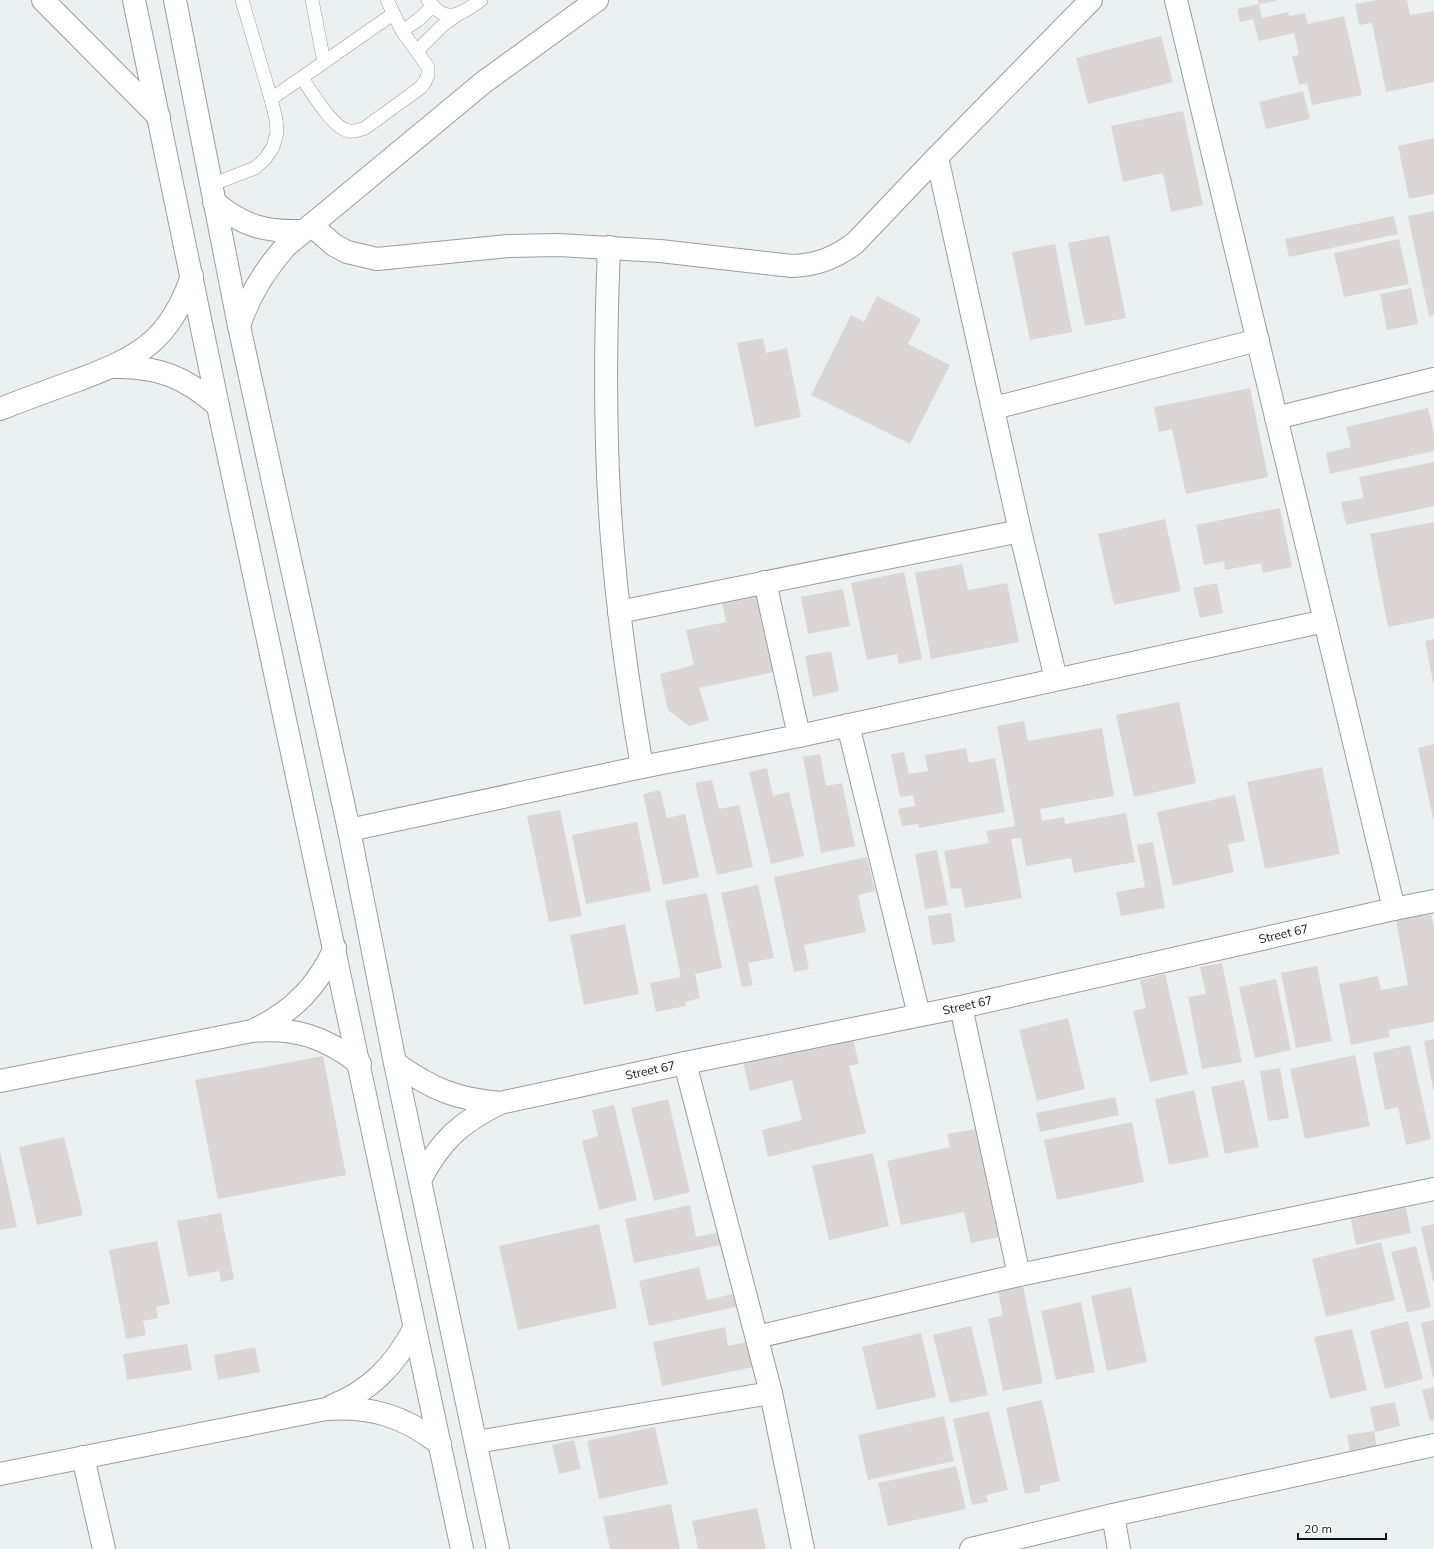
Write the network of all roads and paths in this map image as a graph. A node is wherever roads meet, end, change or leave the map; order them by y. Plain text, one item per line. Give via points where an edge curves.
1 (43, 0) edge
2 (134, 0) edge
3 (175, 0) edge
4 (190, 0) edge
5 (242, 0) edge
6 (312, 0) edge
7 (387, 0) edge
8 (481, 0) edge
9 (1090, 0) edge
10 (1176, 0) edge
11 (430, 3) edge
12 (587, 3) edge
13 (393, 14) junction
14 (457, 15) junction
15 (402, 31) junction
16 (185, 51) junction
17 (417, 51) junction
18 (324, 62) junction
19 (302, 78) junction
20 (271, 99) junction
21 (159, 117) junction
22 (937, 157) junction
23 (212, 193) junction
24 (307, 228) junction
25 (609, 247) junction
26 (192, 276) junction
27 (239, 326) junction
28 (1258, 340) junction
29 (112, 367) junction
30 (1434, 379) edge
31 (218, 406) junction
32 (994, 408) junction
33 (0, 409) edge
34 (1276, 418) junction
35 (1020, 531) junction
36 (765, 582) junction
37 (619, 612) junction
38 (1325, 621) junction
39 (1056, 679) junction
40 (848, 725) junction
41 (799, 736) junction
42 (642, 767) junction
43 (349, 830) junction
44 (1434, 901) edge
45 (1394, 909) junction
46 (335, 948) junction
47 (961, 1007) junction
48 (919, 1015) junction
49 (252, 1031) junction
50 (685, 1062) junction
51 (395, 1063) junction
52 (360, 1064) junction
53 (0, 1081) edge
54 (500, 1103) junction
55 (420, 1180) junction
56 (1434, 1189) edge
57 (1019, 1275) junction
58 (414, 1330) junction
59 (757, 1337) junction
60 (770, 1393) junction
61 (326, 1409) junction
62 (476, 1442) junction
63 (440, 1444) junction
64 (1434, 1445) edge
65 (83, 1457) junction
66 (0, 1474) edge
67 (1113, 1515) junction
68 (104, 1549) edge
69 (462, 1549) edge
70 (498, 1549) edge
71 (803, 1549) edge
72 (971, 1549) edge
73 (1119, 1549) edge

1 - 21 street
2 - 21 street
3 - 16 street
4 - 16 street
5 - 20 lane
6 - 18 lane
7 - 13 lane
8 - 14 lane
9 - 22 street
10 - 28 street
11 - 14 lane via 440,13
11 - 15 lane via 418,20
12 - 24 street via 484,82
13 - 15 lane
13 - 18 lane
14 - 17 lane
15 - 17 lane
16 - 23 street
17 - 19 lane via 428,67 425,82 364,128 356,131 348,131 334,122
18 - 19 lane
19 - 20 lane
20 - 23 lane via 277,133 273,147 255,168
21 - 26 street
22 - 25 street via 855,243 826,261 792,266
22 - 32 street
23 - 24 street via 229,214 246,224 284,232
23 - 27 street
24 - 25 street via 347,252 377,259 508,246
24 - 27 street via 270,264 246,304
25 - 37 street via 606,422 611,532
26 - 29 street via 186,295 163,331 148,346
26 - 31 street
27 - 43 street
28 - 32 street
28 - 34 street
29 - 31 street via 151,369 170,374 188,383
29 - 33 street
30 - 34 street
31 - 46 street
32 - 35 street
34 - 38 street
35 - 36 street
35 - 39 street
36 - 37 street
36 - 41 street
37 - 42 street
38 - 39 street
38 - 45 street
39 - 40 street
40 - 41 street
40 - 48 street
41 - 42 street
42 - 43 street
43 - 51 street
44 - 45 street, Street 67
45 - 47 street, Street 67
46 - 49 street via 326,966 302,998 270,1022
46 - 52 street
47 - 48 street, Street 67
47 - 57 street
48 - 50 street, Street 67
49 - 52 street via 271,1029 310,1035 328,1042
49 - 53 street
50 - 54 street, Street 67
50 - 59 street
51 - 54 street via 419,1080 444,1092 472,1100
51 - 55 street
52 - 58 street
54 - 55 street via 479,1113 455,1131 430,1160
55 - 62 street
56 - 57 street
57 - 59 street
58 - 61 street via 404,1347 378,1378 345,1401
58 - 63 street
59 - 60 street
60 - 62 street
60 - 71 street
61 - 63 street via 367,1409 387,1414 424,1432
61 - 65 street
62 - 70 street
63 - 69 street
64 - 67 street
65 - 66 street
65 - 68 street
67 - 72 street
67 - 73 street

